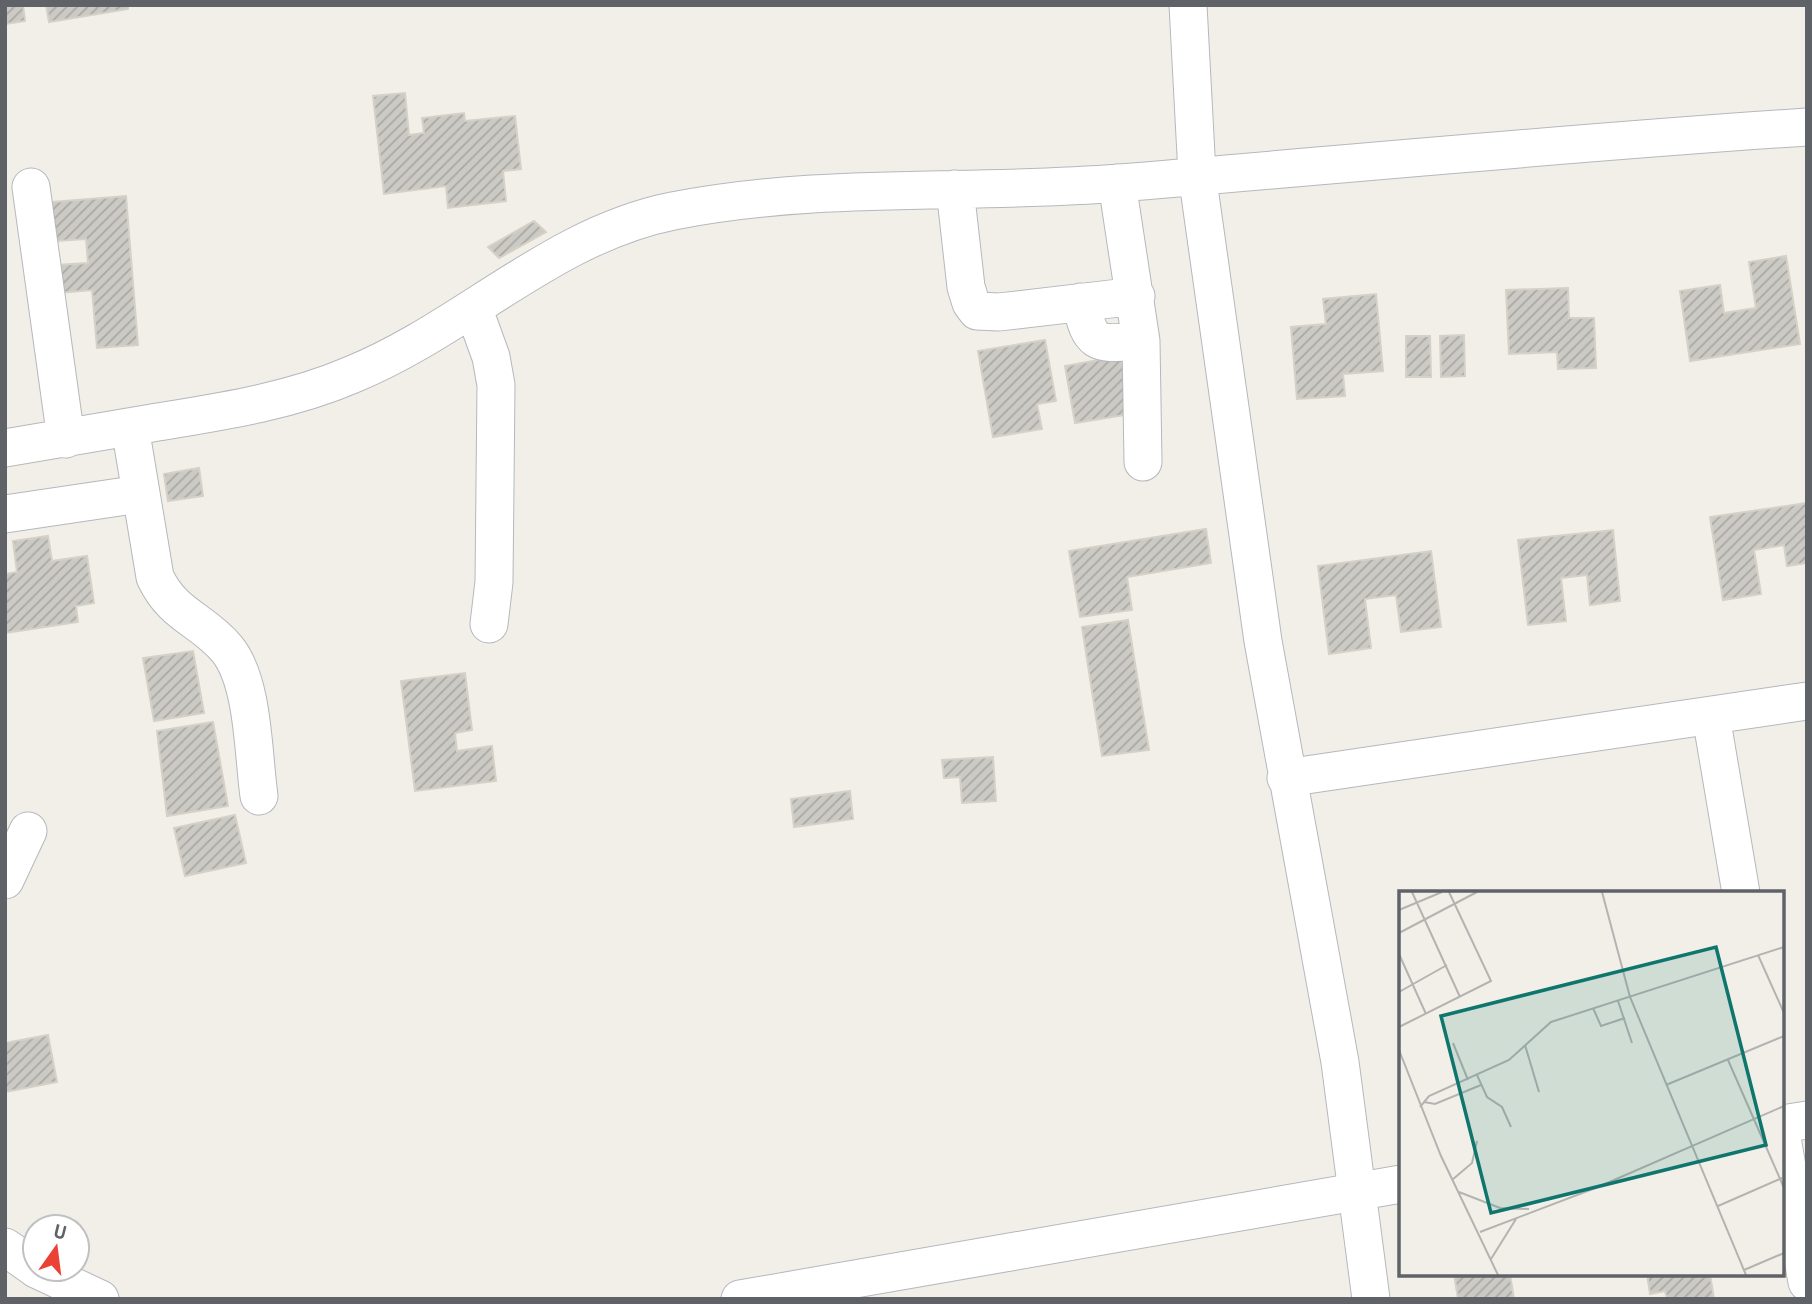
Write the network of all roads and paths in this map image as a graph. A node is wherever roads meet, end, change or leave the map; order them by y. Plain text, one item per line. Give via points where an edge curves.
1 (1188, 5) edge
2 (1807, 127) edge
3 (1197, 174) junction
4 (1117, 183) junction
5 (31, 187) dead end
6 (955, 189) junction
7 (1136, 296) junction
8 (1081, 302) junction
9 (474, 310) junction
10 (1141, 341) junction
11 (130, 427) junction
12 (66, 439) junction
13 (5, 448) edge
14 (1143, 462) dead end
15 (140, 494) junction
16 (5, 514) edge
17 (489, 624) dead end
18 (1807, 701) edge
19 (1711, 716) junction
20 (1286, 778) junction
21 (259, 796) dead end
22 (28, 831) dead end
23 (5, 880) edge
24 (1741, 891) edge
25 (1807, 1120) edge
26 (1784, 1124) edge
27 (1784, 1150) edge
28 (1399, 1184) edge
29 (1358, 1191) junction
30 (5, 1247) edge
31 (21, 1258) edge
32 (1807, 1282) edge
33 (62, 1283) edge
34 (100, 1299) edge
35 (740, 1299) edge
36 (1371, 1299) edge

1 - 3 street
2 - 3 street
3 - 4 street
3 - 20 street
4 - 6 street
4 - 7 street
5 - 12 street
6 - 8 street via 966,288 973,308 986,313
6 - 9 street via 806,195 672,211 615,226 567,248
7 - 8 street
7 - 10 street
8 - 10 street via 1092,337 1108,342
9 - 11 street via 349,376 236,409
9 - 17 street via 496,385 494,582
10 - 14 street
11 - 12 street
11 - 15 street
12 - 13 street
15 - 16 street
15 - 21 street via 155,577 164,597 214,636 236,663 244,686
18 - 19 street
19 - 20 street
19 - 24 street
20 - 29 street via 1340,1062
22 - 23 street
25 - 26 street
27 - 32 street
28 - 29 street
29 - 35 street
29 - 36 street
30 - 31 street
33 - 34 street

